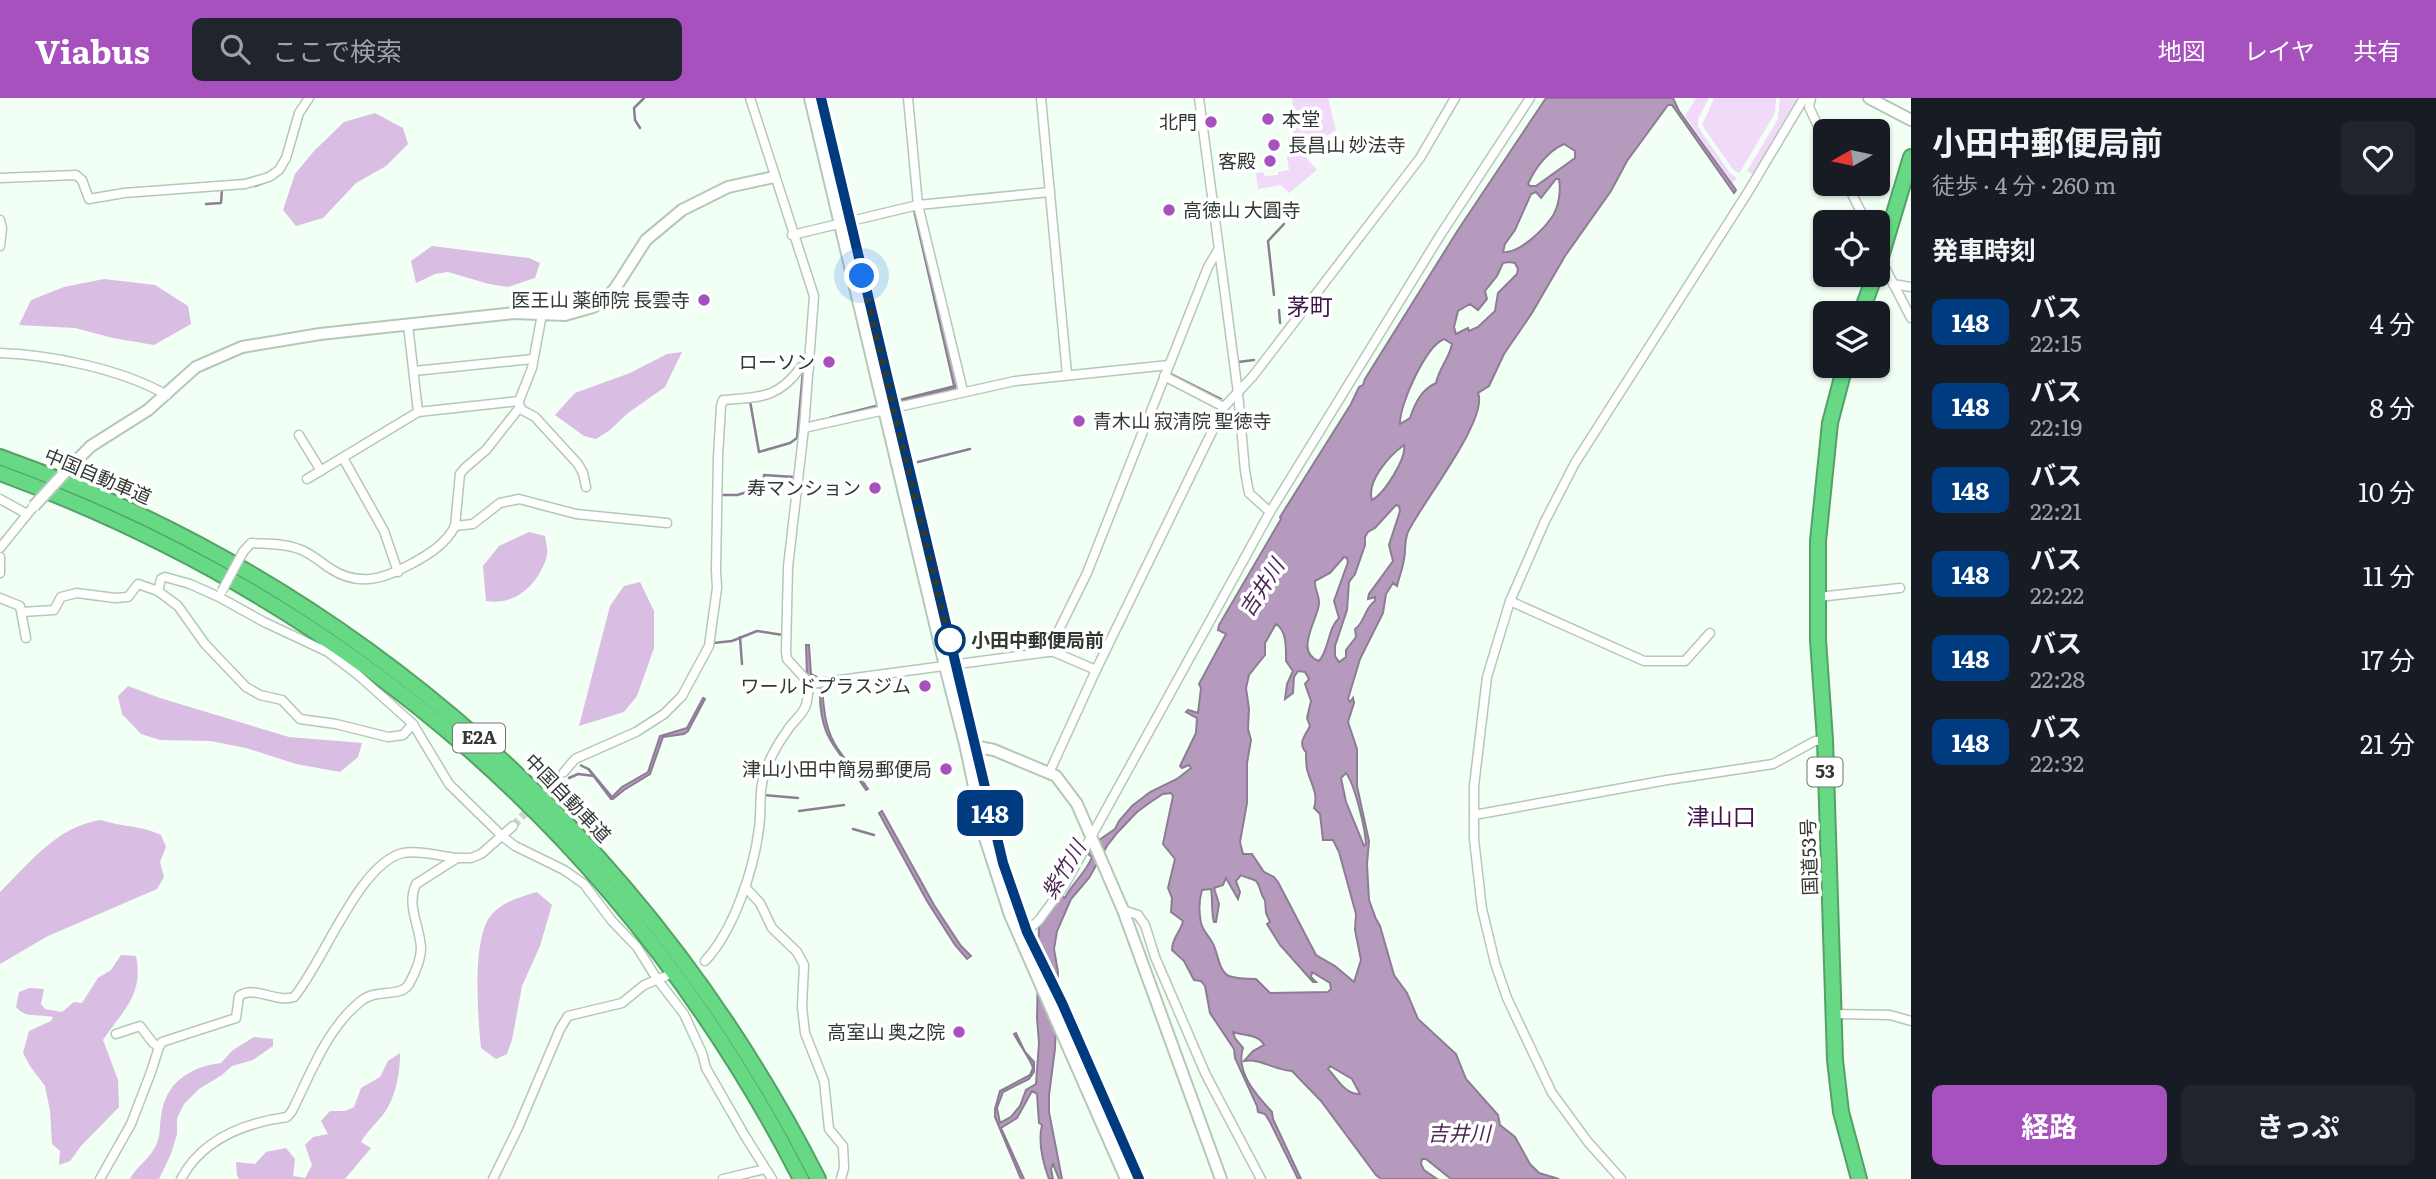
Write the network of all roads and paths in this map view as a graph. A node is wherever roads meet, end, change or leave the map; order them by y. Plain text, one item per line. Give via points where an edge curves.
1 (309, 98) edge
2 (750, 98) edge
3 (810, 98) edge
4 (821, 98) edge
5 (908, 98) edge
6 (1041, 98) edge
7 (1199, 98) edge
8 (1455, 98) edge
9 (1530, 98) edge
10 (1804, 98) edge
11 (1811, 98) edge
12 (1869, 98) edge
13 (1815, 119) edge
14 (1911, 120) edge
15 (1911, 157) edge
16 (774, 177) junction
17 (0, 178) edge
18 (1050, 192) junction
19 (918, 205) junction
20 (0, 220) edge
21 (845, 223) junction
22 (1890, 224) edge
23 (792, 235) junction
24 (0, 246) edge
25 (1217, 250) junction
26 (1890, 277) edge
27 (1894, 284) junction
28 (1911, 287) edge
29 (542, 314) junction
30 (1911, 318) edge
31 (408, 324) junction
32 (0, 353) edge
33 (533, 359) junction
34 (1168, 365) junction
35 (809, 368) junction
36 (414, 371) junction
37 (1067, 374) junction
38 (1164, 376) junction
39 (1841, 378) edge
40 (963, 391) junction
41 (1238, 393) junction
42 (167, 395) junction
43 (519, 404) junction
44 (1224, 407) junction
45 (889, 409) junction
46 (418, 412) junction
47 (804, 428) junction
48 (299, 435) dead end
49 (0, 457) edge
50 (343, 458) junction
51 (321, 471) junction
52 (0, 472) edge
53 (307, 479) dead end
54 (586, 487) dead end
55 (0, 499) edge
56 (30, 510) junction
57 (1270, 512) junction
58 (667, 523) dead end
59 (455, 526) junction
60 (0, 548) edge
61 (0, 557) edge
62 (398, 572) junction
63 (0, 573) edge
64 (1900, 588) dead end
65 (158, 591) junction
66 (220, 594) junction
67 (1818, 597) junction
68 (0, 598) edge
69 (1510, 601) junction
70 (22, 612) junction
71 (1710, 633) dead end
72 (26, 638) dead end
73 (1048, 652) junction
74 (950, 665) junction
75 (1096, 670) junction
76 (810, 684) junction
77 (413, 724) junction
78 (1825, 740) junction
79 (971, 745) junction
80 (564, 772) tunnel mouth
81 (1049, 773) junction
82 (1474, 815) junction
83 (513, 826) tunnel mouth
84 (502, 836) junction
85 (1092, 837) junction
86 (457, 858) junction
87 (746, 887) junction
88 (1123, 910) junction
89 (1023, 934) junction
90 (705, 961) dead end
91 (666, 976) dead end
92 (657, 979) junction
93 (1835, 1014) junction
94 (1911, 1021) edge
95 (116, 1034) dead end
96 (159, 1047) junction
97 (765, 1169) junction
98 (100, 1179) edge
99 (181, 1179) edge
100 (493, 1179) edge
101 (723, 1179) edge
102 (772, 1179) edge
103 (801, 1179) edge
104 (818, 1179) edge
105 (841, 1179) edge
106 (1126, 1179) edge
107 (1139, 1179) edge
108 (1221, 1179) edge
109 (1261, 1179) edge
110 (1621, 1179) edge
111 (1859, 1179) edge

1 - 17 street via 279,170 255,183 89,199 76,175
2 - 16 street
3 - 21 street
4 - 21 street
5 - 19 street
6 - 18 street
7 - 25 street
8 - 41 street via 1420,158
9 - 57 street
10 - 69 street via 1575,463
11 - 13 street via 1809,107
12 - 14 street
15 - 22 highway
16 - 23 street
16 - 29 street via 728,187 682,210 646,240 605,300 578,313
18 - 19 street
18 - 37 street
19 - 21 street
19 - 40 street
20 - 24 street
21 - 23 street
21 - 45 street
23 - 35 street via 814,296
25 - 34 street
25 - 41 street
26 - 27 street
27 - 28 street
27 - 30 street
29 - 31 street
29 - 33 street
31 - 36 street
31 - 42 street via 242,347 196,367
32 - 42 street via 75,362
33 - 36 street
33 - 43 street
34 - 37 street
34 - 38 street
35 - 47 street
35 - 80 street via 801,367 771,395 723,400 716,602 709,646 682,696 664,714 575,759
36 - 46 street
37 - 40 street
38 - 44 street
38 - 73 street via 1087,573
39 - 67 highway, 国道53号 / 53 via 1823,475
40 - 45 street
41 - 44 street
41 - 57 street via 1249,493
42 - 56 street, bridge via 101,438
43 - 46 street
43 - 54 street via 578,464
43 - 59 street via 486,450 460,474
44 - 75 street
45 - 47 street
45 - 74 street
46 - 50 street
47 - 76 street via 788,567 786,652
48 - 51 street
49 - 104 highway, 中国自動車道 / E2A via 148,518 253,574 352,638 487,745 571,827 682,958 773,1096
50 - 51 street
50 - 62 street via 384,531
51 - 53 street
52 - 103 highway, 中国自動車道 / E2A via 142,532 246,587 344,650 478,757 559,835 668,964 731,1055
55 - 56 street
56 - 60 street
57 - 85 street
58 - 59 street via 576,514 519,499 500,503 473,524
59 - 62 street via 437,548
61 - 63 street
62 - 66 street, bridge via 376,580 349,578 298,548 251,543
64 - 67 street
65 - 66 street via 165,577
65 - 70 street via 138,584 128,597 71,594 61,597 54,610
65 - 77 street via 178,606 205,644 246,687 286,703 300,719 388,737 403,735
66 - 77 street via 264,622 328,652
67 - 78 highway, 国道53号 / 53
68 - 70 street via 20,606
69 - 71 street via 1644,661 1685,661
69 - 82 street via 1487,677
70 - 72 street
73 - 74 street
73 - 75 street
74 - 76 street
74 - 79 street
75 - 81 street
76 - 87 street via 805,708 766,768
77 - 84 street via 449,784
78 - 82 street via 1773,764
78 - 93 highway, 国道53号 / 53
79 - 81 street
79 - 89 street
81 - 85 street via 1077,804
82 - 110 street via 1482,909 1507,998 1552,1093
83 - 84 street
84 - 86 street via 481,854
84 - 92 street via 584,884 637,947
85 - 88 street
85 - 89 street via 1064,886
86 - 96 street via 408,852 390,859 344,915 294,997 279,999 245,992 239,996 236,1018 162,1042
86 - 99 street via 416,884 414,916 421,950 408,987 372,994 348,1014 329,1037 287,1117 267,1119 216,1139
87 - 90 street via 724,934
87 - 105 street via 772,928 804,965 805,1033 824,1081 829,1129 843,1146
88 - 108 street
88 - 109 street via 1138,915 1145,925 1154,957 1206,1075
89 - 106 street via 1034,971
89 - 107 street via 1036,949 1062,1003
91 - 92 street
92 - 97 street via 684,1014 706,1068
92 - 100 street via 622,1003 568,1016
93 - 94 street via 1890,1015
93 - 111 highway, 国道53号 / 53 via 1841,1112
95 - 96 street via 140,1026
96 - 98 street via 131,1124
97 - 101 street
97 - 102 street

